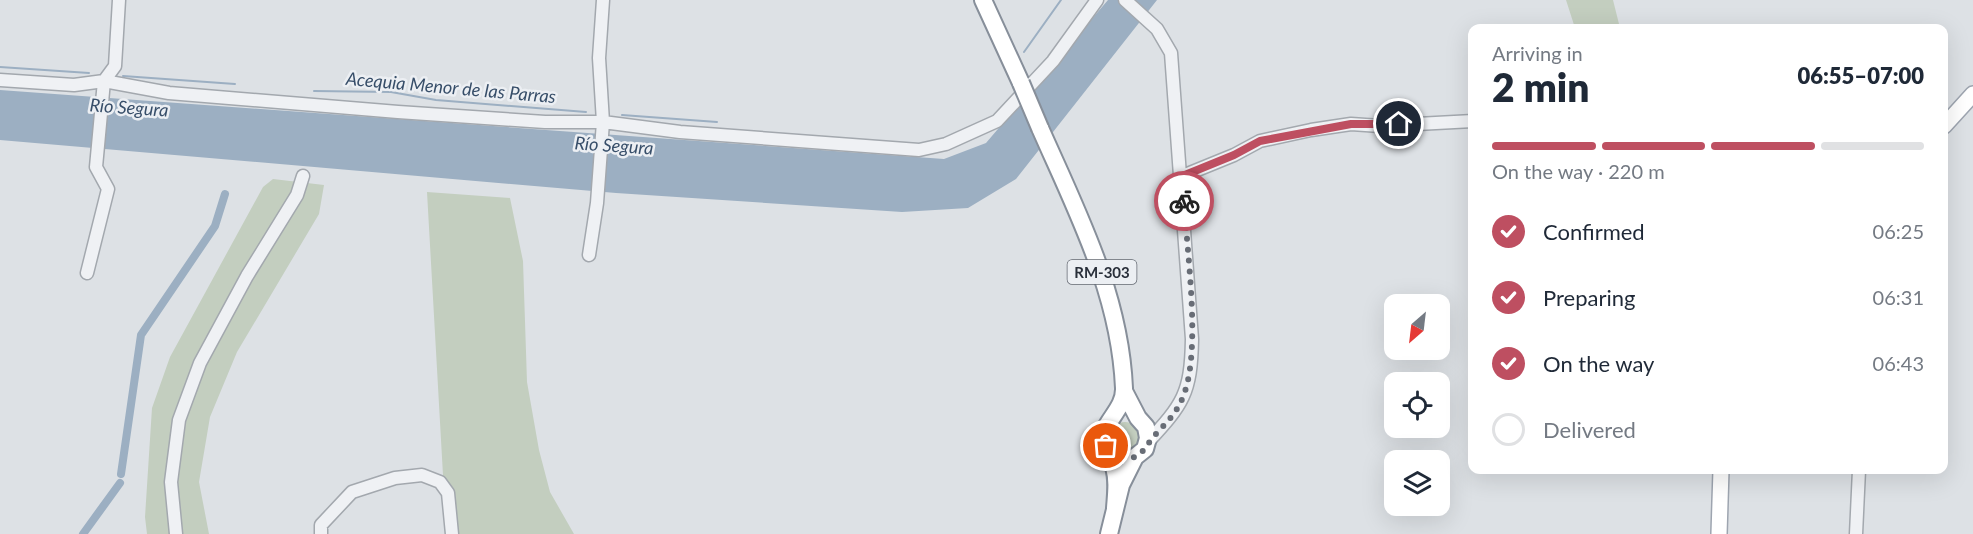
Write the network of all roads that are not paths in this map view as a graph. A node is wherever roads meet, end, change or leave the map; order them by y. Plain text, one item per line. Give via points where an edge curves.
1 (119, 0) edge
2 (603, 0) edge
3 (983, 0) edge
4 (1097, 0) edge
5 (1125, 0) edge
6 (0, 80) edge
7 (104, 81) junction
8 (1972, 98) edge
9 (1468, 121) edge
10 (603, 122) junction
11 (1948, 122) edge
12 (303, 176) dead end
13 (1180, 177) junction
14 (589, 255) dead end
15 (87, 273) dead end
16 (1124, 391) junction
17 (1115, 417) junction
18 (1140, 420) junction
19 (1166, 424) junction
20 (1147, 443) junction
21 (1110, 451) junction
22 (1135, 457) junction
23 (1721, 474) edge
24 (1859, 474) edge
25 (1115, 508) junction
26 (176, 534) edge
27 (321, 534) edge
28 (452, 534) edge
29 (1109, 534) edge
30 (1719, 534) edge
31 (1856, 534) edge

1 - 7 street via 115,66
2 - 10 street via 599,58
3 - 16 highway, RM-303, bridge via 1100,265 1117,331
4 - 10 street via 1053,61 997,121 946,144 919,150 878,148
5 - 13 street via 1164,38 1171,52
6 - 7 street via 74,85
7 - 10 street via 169,93 398,112
7 - 15 street via 96,167 108,189
8 - 11 main road
9 - 13 street via 1351,124 1311,130 1260,141
10 - 14 street
12 - 26 street via 297,195 200,363 179,420 171,482
13 - 19 street via 1192,361 1185,394
16 - 17 highway, RM-303
16 - 18 highway, RM-303
17 - 18 highway via 1126,414
17 - 21 highway, RM-303 via 1104,432
18 - 19 street
18 - 20 highway, RM-303 via 1148,432
19 - 20 street
20 - 22 highway, RM-303
21 - 22 highway via 1122,458
21 - 25 highway, RM-303 via 1117,485
22 - 25 highway, RM-303
23 - 30 main road
24 - 31 street
25 - 29 highway, RM-303
27 - 28 street via 321,525 352,492 395,478 422,475 440,482 448,493

